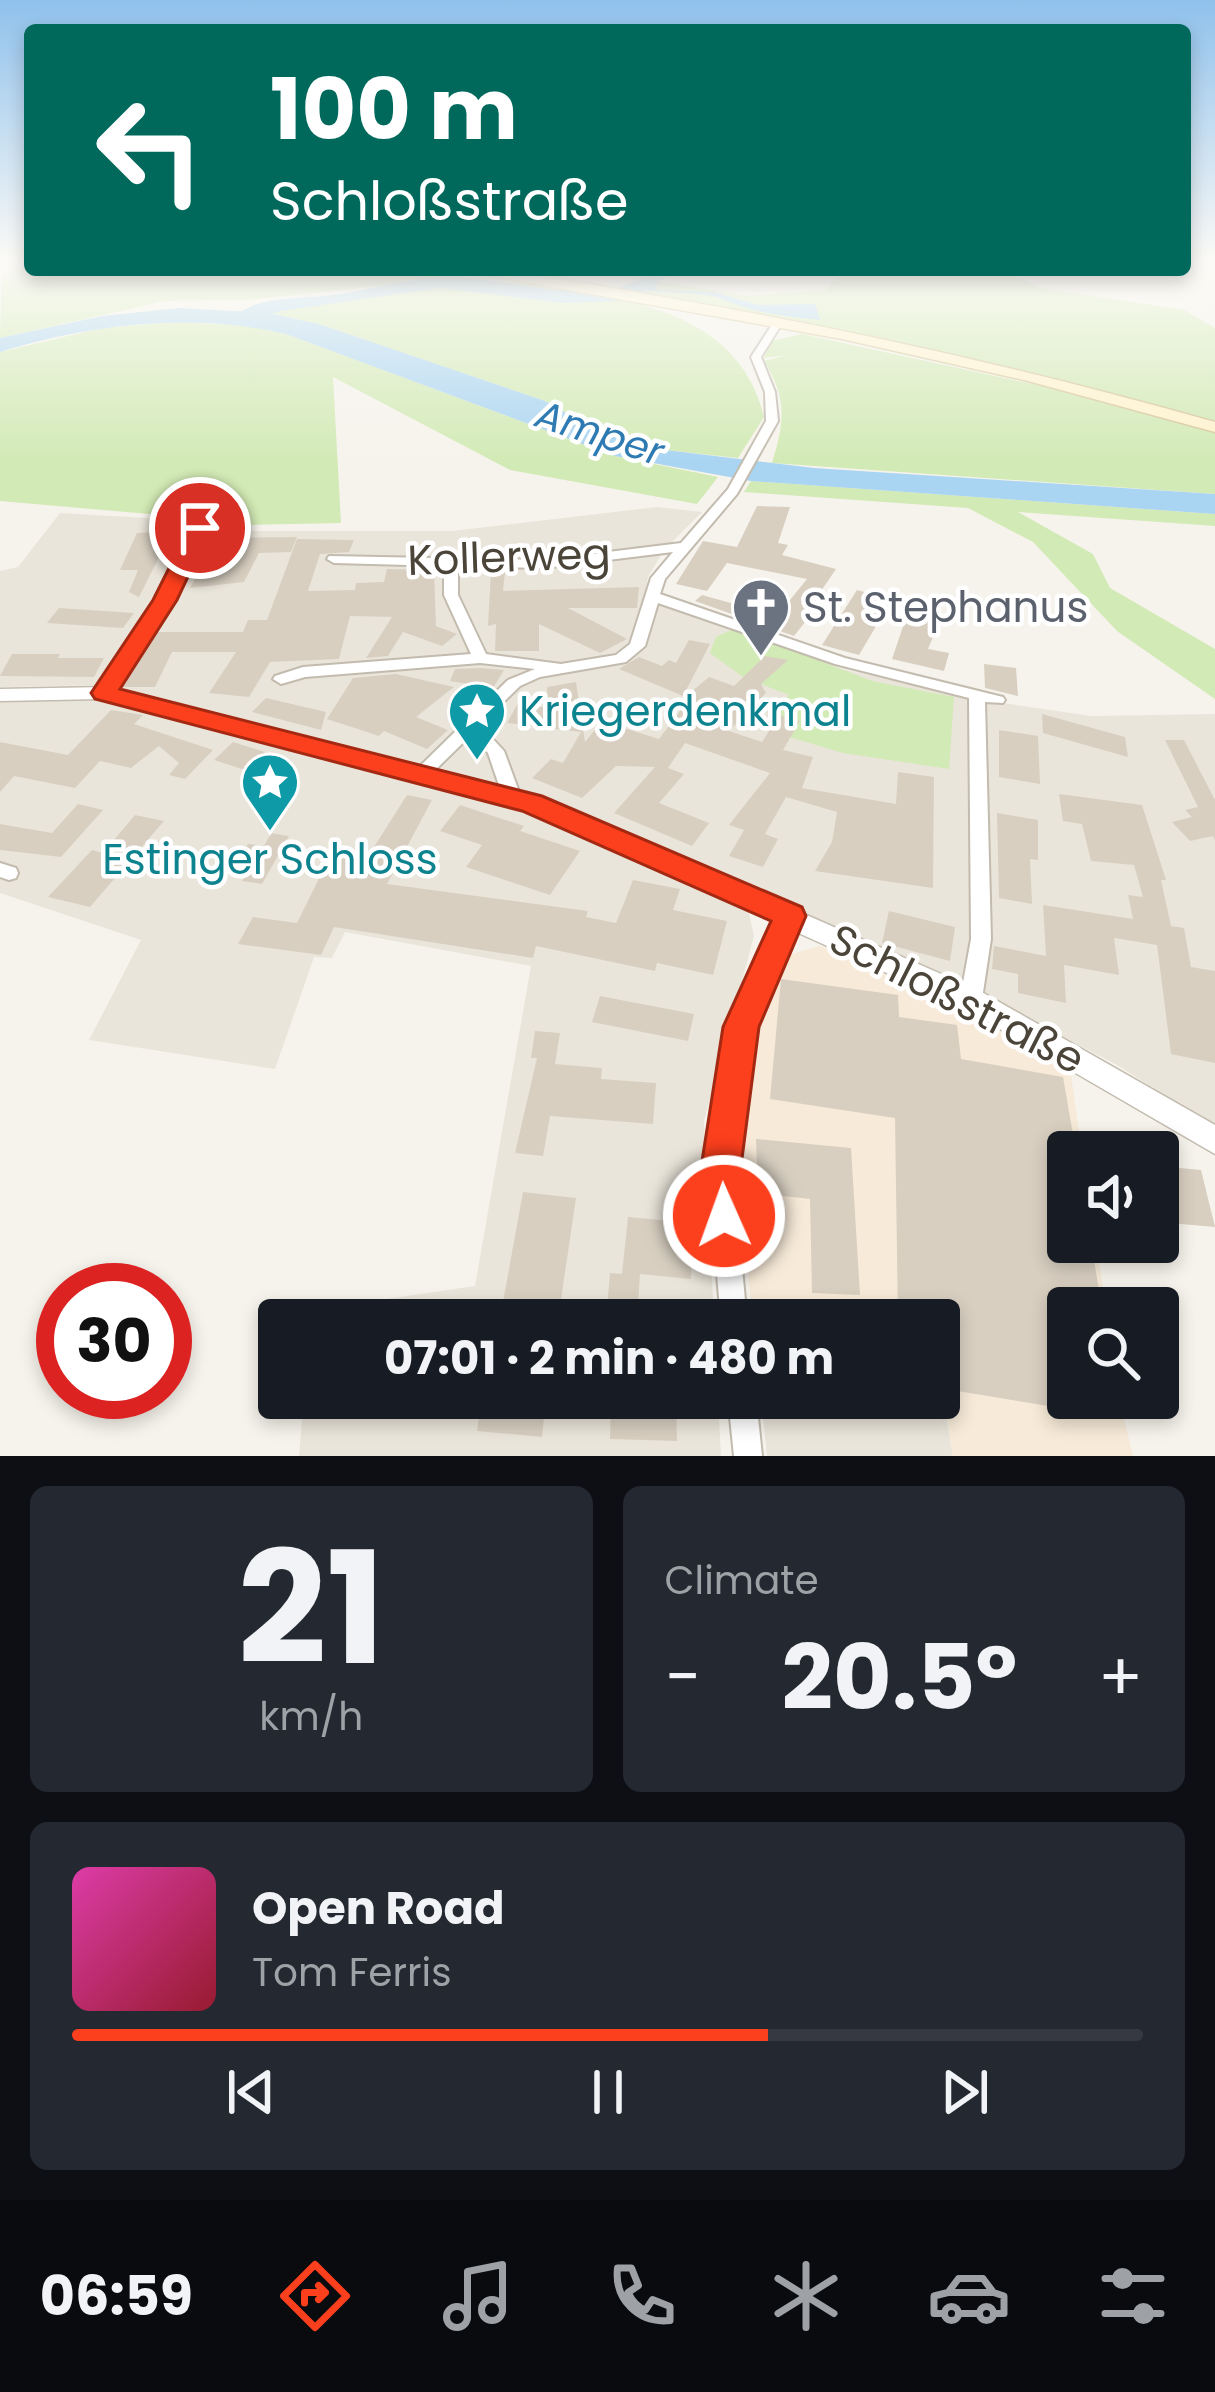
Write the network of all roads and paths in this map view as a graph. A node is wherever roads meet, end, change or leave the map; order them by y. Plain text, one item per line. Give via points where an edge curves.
1 (774, 329) edge
2 (793, 329) edge
3 (1215, 427) edge
4 (200, 528) dead end
5 (684, 547) junction
6 (334, 560) dead end
7 (451, 563) junction
8 (655, 597) junction
9 (480, 658) junction
10 (566, 668) junction
11 (281, 679) dead end
12 (104, 693) junction
13 (0, 695) edge
14 (471, 724) junction
15 (423, 772) junction
16 (512, 797) junction
17 (790, 916) junction
18 (971, 999) junction
19 (1215, 1141) edge
20 (732, 1299) edge
21 (744, 1419) edge
22 (748, 1456) edge

1 - 5 street via 756,357 772,421 733,490
2 - 3 main road
4 - 12 street
5 - 7 street, Kollerweg via 543,564
5 - 8 street via 658,578
6 - 7 street, Kollerweg
7 - 9 street via 451,595
8 - 10 street via 637,646 621,659
8 - 18 street via 840,662 987,698 981,940
9 - 10 street
9 - 11 street
10 - 14 street via 514,683
12 - 13 street, Schloßstraße
12 - 15 street, Schloßstraße
14 - 15 street
14 - 16 street via 496,751
15 - 16 street, Schloßstraße
16 - 17 street, Schloßstraße
17 - 18 street, Schloßstraße
17 - 20 street via 741,1027 728,1091 720,1174
18 - 19 street, Schloßstraße
21 - 22 street

